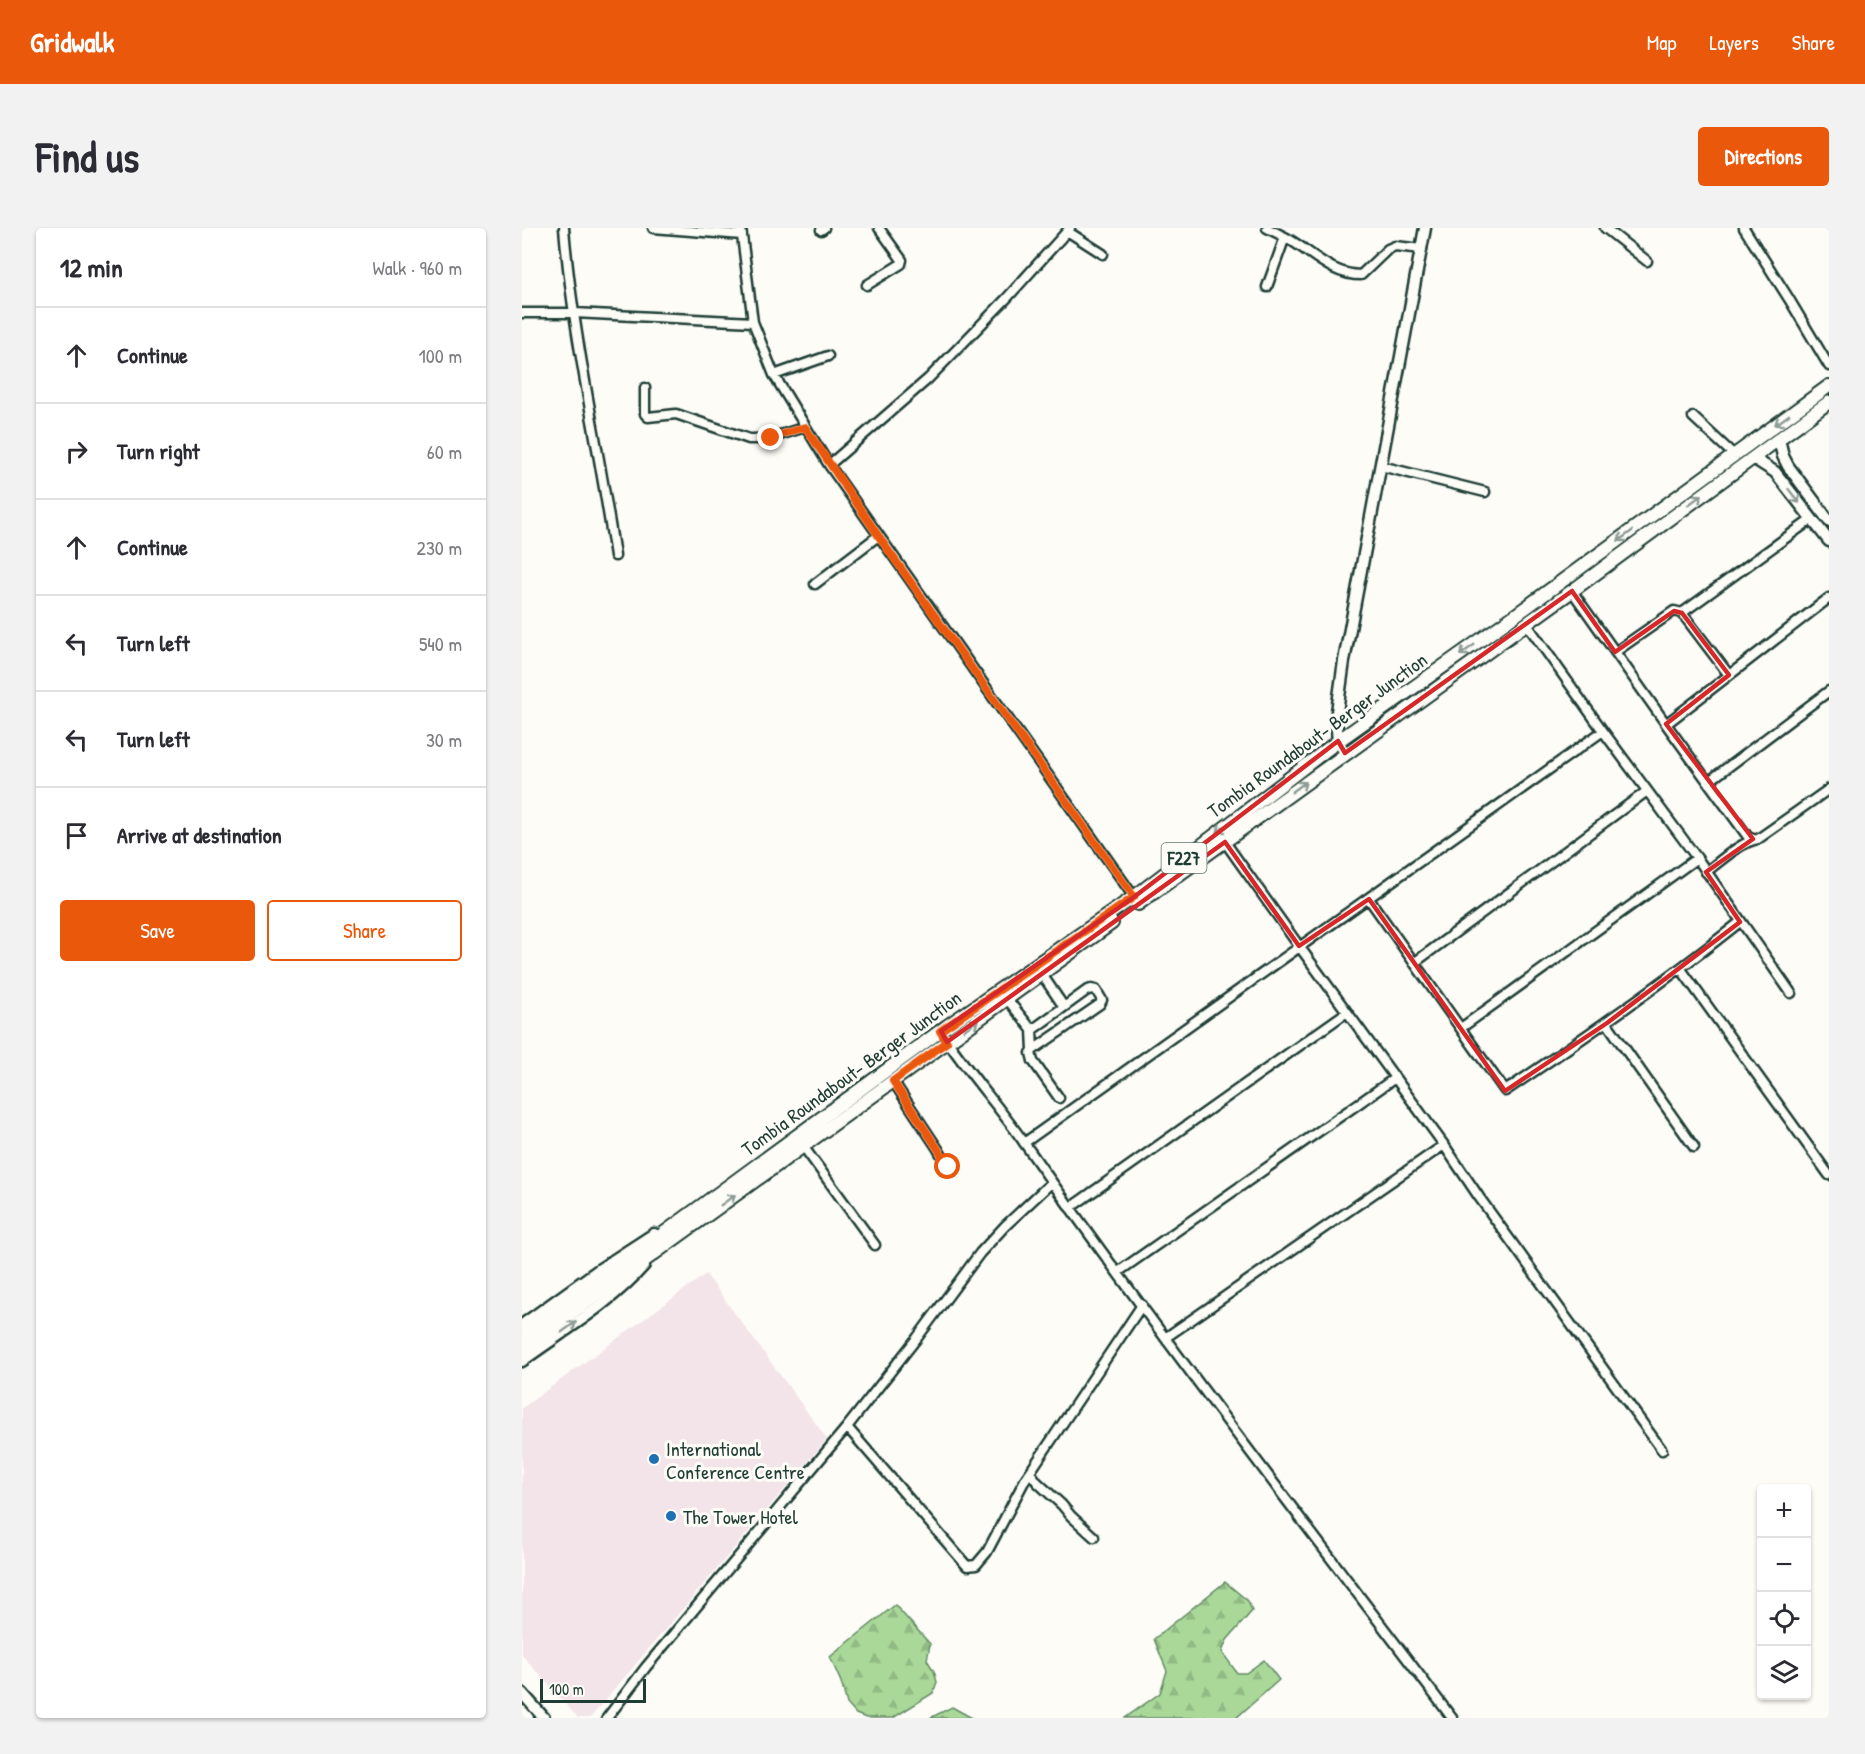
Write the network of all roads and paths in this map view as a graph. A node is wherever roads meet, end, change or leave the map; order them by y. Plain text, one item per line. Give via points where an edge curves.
1 (564, 228) edge
2 (656, 228) edge
3 (879, 228) edge
4 (1267, 228) edge
5 (1425, 228) edge
6 (1605, 228) edge
7 (1744, 228) edge
8 (1068, 230) edge
9 (742, 231) edge
10 (1285, 237) junction
11 (1422, 249) junction
12 (1102, 254) dead end
13 (1647, 261) dead end
14 (867, 285) dead end
15 (1267, 287) dead end
16 (522, 313) edge
17 (574, 313) junction
18 (753, 322) junction
19 (828, 356) dead end
20 (1829, 366) edge
21 (774, 375) junction
22 (1829, 386) edge
23 (645, 388) dead end
24 (1829, 402) edge
25 (1693, 417) dead end
26 (805, 427) junction
27 (1779, 439) junction
28 (1734, 455) junction
29 (1753, 458) junction
30 (829, 465) junction
31 (1381, 466) junction
32 (1485, 492) dead end
33 (1812, 519) junction
34 (1829, 521) edge
35 (878, 536) junction
36 (1829, 541) edge
37 (615, 556) dead end
38 (815, 584) dead end
39 (1572, 591) junction
40 (1829, 598) edge
41 (1682, 613) junction
42 (1526, 623) junction
43 (1615, 652) junction
44 (1729, 675) junction
45 (1829, 691) edge
46 (1666, 724) junction
47 (1603, 731) junction
48 (1338, 741) junction
49 (1345, 753) junction
50 (1707, 782) junction
51 (1829, 789) edge
52 (1647, 791) junction
53 (1753, 839) junction
54 (1226, 842) junction
55 (1697, 858) junction
56 (1706, 872) junction
57 (1134, 897) junction
58 (1369, 899) junction
59 (1740, 922) junction
60 (1299, 946) junction
61 (1414, 963) junction
62 (1681, 969) junction
63 (1041, 973) junction
64 (1791, 993) dead end
65 (1008, 999) junction
66 (1064, 1007) junction
67 (1347, 1012) junction
68 (1607, 1023) junction
69 (1461, 1028) junction
70 (1032, 1030) junction
71 (944, 1037) junction
72 (1033, 1050) junction
73 (1395, 1078) junction
74 (893, 1081) junction
75 (1059, 1098) dead end
76 (1024, 1143) junction
77 (1444, 1145) junction
78 (803, 1146) junction
79 (1694, 1147) dead end
80 (948, 1167) dead end
81 (1829, 1175) edge
82 (1051, 1183) junction
83 (1070, 1208) junction
84 (687, 1217) junction
85 (875, 1245) dead end
86 (652, 1255) junction
87 (1118, 1272) junction
88 (1142, 1305) junction
89 (522, 1325) edge
90 (541, 1330) junction
91 (522, 1337) edge
92 (1165, 1338) junction
93 (522, 1349) edge
94 (522, 1361) edge
95 (847, 1427) junction
96 (1662, 1449) dead end
97 (1030, 1472) junction
98 (1094, 1537) dead end
99 (522, 1693) edge
100 (522, 1711) edge
101 (528, 1718) edge
102 (544, 1718) edge
103 (606, 1718) edge
104 (1452, 1718) edge

1 - 17 street
2 - 9 street
3 - 14 street via 902,260
4 - 10 street
5 - 11 street
6 - 13 street
7 - 20 street
8 - 12 street
8 - 30 street via 928,379
9 - 18 street
10 - 11 street via 1320,262 1352,275 1360,275 1395,246
10 - 15 street
11 - 31 street
16 - 17 street
17 - 18 street
17 - 37 street
18 - 21 street
19 - 21 street
21 - 26 street
22 -> 28 main road, Tombia Roundabout- Berger Junction / F227
23 - 26 street via 648,417 676,414 757,440
24 - 27 main road, Tombia Roundabout- Berger Junction / F227
25 - 28 street
26 - 30 street
27 - 29 main road, Tombia Roundabout- Berger Junction / F227
27 - 34 street via 1788,466
28 -> 48 main road, Tombia Roundabout- Berger Junction / F227
29 -> 33 street via 1775,472
39 -> 29 main road, Tombia Roundabout- Berger Junction / F227
30 - 35 street
31 - 32 street
31 - 48 street via 1344,661 1336,719
33 - 36 street
33 - 41 street
35 - 38 street
35 - 57 street
39 - 42 main road, Tombia Roundabout- Berger Junction / F227
39 - 43 street
40 - 44 street
41 - 43 street via 1674,611
41 - 44 street
42 - 47 street
42 - 49 main road, Tombia Roundabout- Berger Junction / F227
43 - 46 street
44 - 46 street
45 - 50 street
46 - 50 street
47 - 52 street
47 - 58 street
48 - 49 street
48 -> 57 main road, Tombia Roundabout- Berger Junction / F227
54 -> 49 main road, Tombia Roundabout- Berger Junction / F227
50 - 53 street
51 - 53 street
52 - 55 street
52 - 61 street
53 - 56 street
54 - 60 street
54 - 63 main road, Tombia Roundabout- Berger Junction / F227
55 - 56 street
55 - 69 street
56 - 59 street
57 - 71 main road, Tombia Roundabout- Berger Junction / F227
58 - 60 street
58 - 61 street
59 - 62 street
59 - 64 street
60 - 67 street
60 - 76 street
61 - 69 street
62 - 68 street
62 - 81 street
63 - 65 main road, Tombia Roundabout- Berger Junction / F227
63 - 66 street
65 - 70 street
71 -> 65 main road, Tombia Roundabout- Berger Junction / F227
66 - 70 street
66 - 72 street via 1089,990 1096,990 1102,1000
67 - 73 street
67 - 83 street
68 - 69 street via 1505,1091
68 - 79 street
70 - 72 street
71 - 74 main road, Tombia Roundabout- Berger Junction / F227
71 - 76 street
71 - 84 main road, Tombia Roundabout- Berger Junction / F227
72 - 75 street via 1032,1061
73 - 77 street
73 - 87 street
74 - 78 main road, Tombia Roundabout- Berger Junction / F227
74 - 80 street
76 - 82 street
77 - 92 street
77 - 96 street
78 - 85 street
86 -> 78 main road, Tombia Roundabout- Berger Junction / F227
82 - 83 street
82 - 95 street via 980,1253
83 - 87 street
84 - 89 street via 672,1222
84 - 90 main road, Tombia Roundabout- Berger Junction / F227
86 - 90 main road, Tombia Roundabout- Berger Junction / F227
94 -> 86 street via 625,1285
87 - 88 street
88 - 92 street
88 - 97 street
90 - 91 main road, F227
90 - 93 main road, F227
92 - 104 street
95 - 97 street via 968,1566 976,1565 987,1552
95 - 103 street
97 - 98 street
99 - 102 street
100 - 101 street

